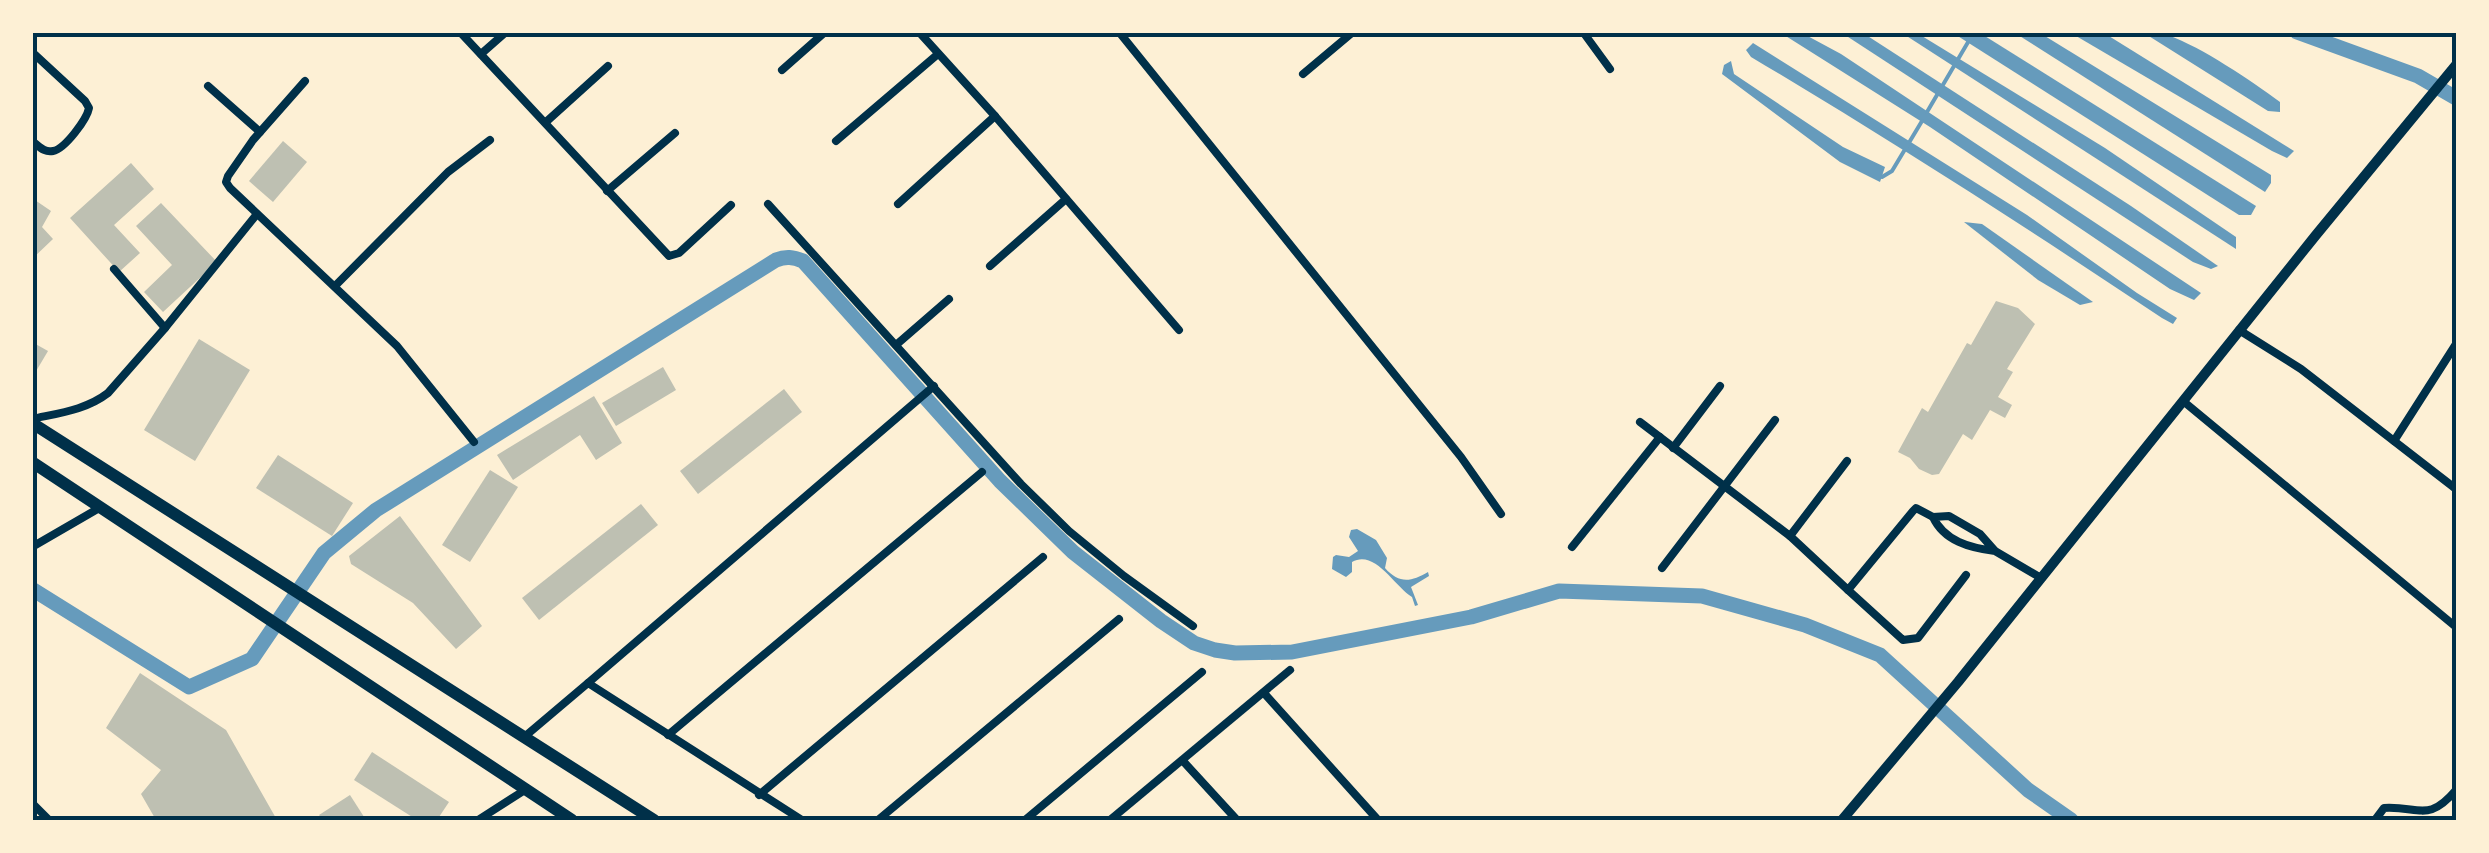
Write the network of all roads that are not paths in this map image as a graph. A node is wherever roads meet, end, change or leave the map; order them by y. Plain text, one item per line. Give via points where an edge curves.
1 (460, 32) edge
2 (506, 32) edge
3 (825, 32) edge
4 (919, 32) edge
5 (1119, 32) edge
6 (1353, 32) edge
7 (1583, 32) edge
8 (32, 52) edge
9 (481, 54) junction
10 (938, 54) junction
11 (2456, 64) edge
12 (608, 66) dead end
13 (1610, 69) dead end
14 (782, 70) dead end
15 (1303, 74) dead end
16 (305, 81) dead end
17 (208, 86) dead end
18 (995, 116) junction
19 (546, 122) junction
20 (260, 132) junction
21 (675, 133) dead end
22 (490, 140) dead end
23 (32, 141) edge
24 (836, 142) dead end
25 (607, 192) junction
26 (1066, 199) junction
27 (768, 204) dead end
28 (898, 204) dead end
29 (731, 205) dead end
30 (258, 214) junction
31 (990, 266) dead end
32 (114, 269) dead end
33 (335, 286) junction
34 (948, 298) dead end
35 (166, 328) junction
36 (1179, 330) dead end
37 (2239, 330) junction
38 (896, 344) junction
39 (2456, 344) edge
40 (1720, 386) dead end
41 (932, 387) junction
42 (2183, 401) junction
43 (1775, 420) dead end
44 (33, 422) edge
45 (1640, 422) dead end
46 (1660, 437) junction
47 (2394, 440) junction
48 (474, 442) dead end
49 (1674, 448) junction
50 (1847, 461) dead end
51 (32, 462) edge
52 (982, 472) dead end
53 (1724, 486) junction
54 (2456, 489) edge
55 (101, 508) junction
56 (1501, 514) dead end
57 (1933, 517) junction
58 (1790, 536) junction
59 (32, 547) edge
60 (1572, 548) dead end
61 (1995, 552) junction
62 (1043, 556) dead end
63 (1662, 568) dead end
64 (1966, 575) dead end
65 (2041, 578) junction
66 (1848, 590) junction
67 (1119, 619) dead end
68 (1193, 626) dead end
69 (2456, 627) edge
70 (1290, 670) dead end
71 (1202, 672) dead end
72 (588, 683) junction
73 (1264, 693) junction
74 (668, 735) junction
75 (523, 738) junction
76 (1183, 760) junction
77 (525, 790) junction
78 (2456, 790) edge
79 (759, 794) junction
80 (32, 803) edge
81 (1114, 819) edge
82 (49, 820) edge
83 (478, 820) edge
84 (572, 820) edge
85 (654, 820) edge
86 (802, 820) edge
87 (878, 820) edge
88 (1025, 820) edge
89 (1237, 820) edge
90 (1378, 820) edge
91 (1842, 820) edge
92 (2375, 820) edge

1 - 9 street
2 - 9 street
3 - 14 street
4 - 10 street
5 - 56 street
6 - 15 street
7 - 13 street
8 - 23 street via 89,108 60,149 44,150
9 - 19 street
10 - 18 street
10 - 24 street
11 - 37 street
12 - 19 street
16 - 20 street
17 - 20 street
18 - 26 street
18 - 28 street
19 - 25 street
20 - 30 street via 226,182
21 - 25 street
22 - 33 street via 448,172
25 - 29 street via 669,256
26 - 31 street
26 - 36 street
27 - 38 street
30 - 33 street
30 - 35 street
32 - 35 street
33 - 48 street via 397,346
34 - 38 street
35 - 44 street via 98,401
37 - 42 street
37 - 47 street
38 - 41 street
39 - 47 street
40 - 49 street
41 - 68 street via 1074,536
41 - 72 street
42 - 65 street
42 - 69 street
43 - 53 street
44 - 75 main road
45 - 46 street
46 - 49 street
46 - 60 street
47 - 54 street
49 - 53 street
50 - 58 street
51 - 55 main road
52 - 74 street
53 - 58 street
53 - 63 street
55 - 59 street
55 - 77 main road
57 - 61 street via 1949,516
57 - 61 street via 1939,530 1970,548
57 - 66 street via 1912,511
58 - 66 street
61 - 65 street
62 - 79 street
64 - 66 street via 1911,640
65 - 91 street
67 - 87 street
70 - 73 street
71 - 88 street
72 - 74 street
72 - 75 street
73 - 76 street
73 - 90 street
74 - 79 street
75 - 85 main road
76 - 81 street
76 - 89 street
77 - 83 street
77 - 84 main road
78 - 92 street via 2427,812 2384,808
79 - 86 street
80 - 82 street

